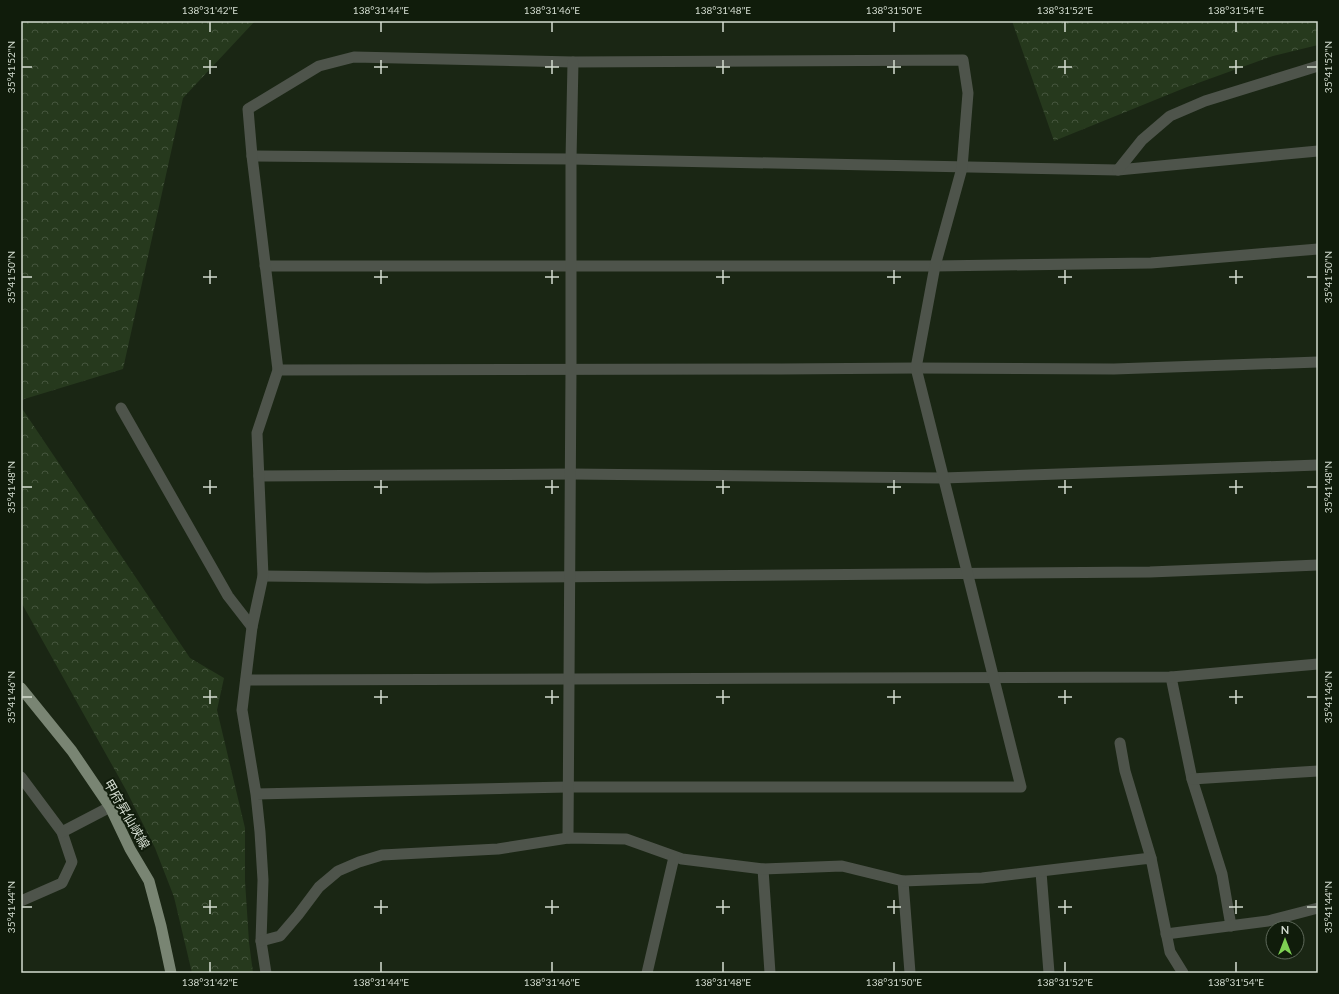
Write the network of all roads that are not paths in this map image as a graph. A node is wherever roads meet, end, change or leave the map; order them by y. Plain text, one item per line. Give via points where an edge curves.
1 (573, 62) junction
2 (1318, 66) edge
3 (1318, 151) edge
4 (252, 156) junction
5 (570, 159) junction
6 (962, 168) junction
7 (1118, 170) junction
8 (1318, 249) edge
9 (571, 265) junction
10 (265, 266) junction
11 (935, 266) junction
12 (1318, 362) edge
13 (916, 368) junction
14 (278, 370) junction
15 (572, 370) junction
16 (121, 408) dead end
17 (1318, 465) edge
18 (571, 474) junction
19 (259, 476) junction
20 (943, 478) junction
21 (1318, 566) edge
22 (966, 573) junction
23 (263, 576) junction
24 (570, 576) junction
25 (252, 627) junction
26 (1318, 664) edge
27 (1171, 677) junction
28 (993, 678) junction
29 (246, 680) junction
30 (569, 680) junction
31 (21, 688) edge
32 (1120, 743) dead end
33 (1318, 772) edge
34 (21, 777) edge
35 (1192, 779) junction
36 (568, 787) junction
37 (256, 794) junction
38 (110, 807) junction
39 (62, 832) junction
40 (568, 838) junction
41 (674, 857) junction
42 (1152, 858) junction
43 (763, 869) junction
44 (1041, 872) junction
45 (903, 881) junction
46 (21, 901) edge
47 (1318, 908) edge
48 (1231, 926) junction
49 (1166, 934) junction
50 (261, 941) junction
51 (171, 973) edge
52 (266, 973) edge
53 (647, 973) edge
54 (770, 973) edge
55 (910, 973) edge
56 (1049, 973) edge
57 (1183, 973) edge

1 - 4 street via 354,57 319,66 248,109
1 - 5 street
1 - 6 street via 963,60 968,93
2 - 7 street via 1205,101 1170,116 1142,140
3 - 7 street
4 - 5 street
4 - 10 street
5 - 6 street
5 - 9 street
6 - 7 street
6 - 11 street
8 - 11 street via 1152,263
9 - 10 street
9 - 11 street
9 - 15 street
10 - 14 street
11 - 13 street
12 - 13 street via 1114,369
13 - 15 street
13 - 20 street
14 - 15 street
14 - 19 street via 257,432
15 - 18 street
16 - 25 street via 228,596
17 - 20 street
18 - 19 street
18 - 20 street
18 - 24 street
19 - 23 street
20 - 22 street
21 - 22 street via 1150,572
22 - 24 street
22 - 28 street
23 - 24 street
23 - 25 street
24 - 30 street
25 - 29 street
26 - 27 street
27 - 28 street
27 - 35 street
28 - 30 street
28 - 36 street via 1021,787
29 - 30 street
29 - 37 street via 242,710
30 - 36 street
31 - 38 main road, 甲府昇仙峡線 via 72,751
32 - 42 street via 1125,771
33 - 35 street
34 - 39 street
35 - 48 street via 1222,874
36 - 37 street
36 - 40 street
37 - 50 street via 263,880
38 - 39 street
38 - 51 main road, 甲府昇仙峡線 via 149,881
39 - 46 street via 72,862 62,883
40 - 41 street via 626,839
40 - 50 street via 498,849 382,855 359,862 338,871 319,887 280,936
41 - 43 street
41 - 53 street
42 - 44 street
42 - 49 street
43 - 45 street via 842,866
43 - 54 street
44 - 45 street via 982,878
44 - 56 street
45 - 55 street
47 - 48 street via 1268,921
48 - 49 street
49 - 57 street via 1170,952
50 - 52 street

